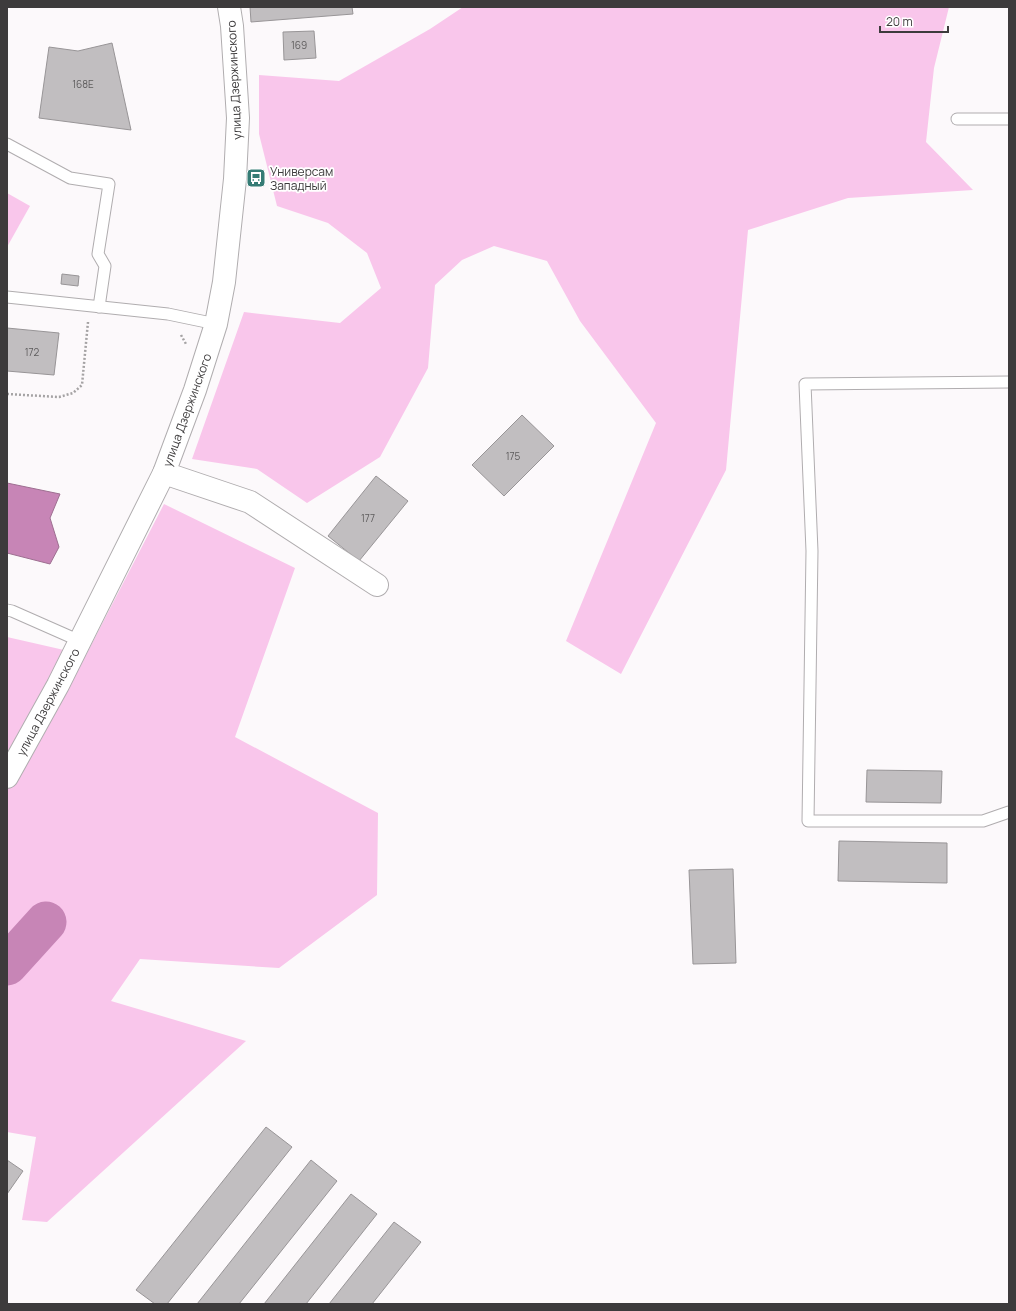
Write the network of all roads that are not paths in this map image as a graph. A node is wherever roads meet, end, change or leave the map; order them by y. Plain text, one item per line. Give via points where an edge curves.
1 (229, 7) edge
2 (1009, 118) edge
3 (957, 119) dead end
4 (7, 144) edge
5 (7, 297) edge
6 (95, 306) junction
7 (216, 324) junction
8 (1009, 382) edge
9 (164, 472) junction
10 (377, 585) dead end
11 (7, 610) edge
12 (80, 641) junction
13 (7, 777) edge
14 (1009, 812) edge

1 - 7 main road, улица Дзержинского via 238,126 224,282
2 - 3 lane
4 - 6 lane via 70,178 109,184 98,254 106,266
5 - 6 lane
6 - 7 lane via 168,314
7 - 9 main road, улица Дзержинского via 196,390
8 - 14 lane via 805,384 812,551 808,821 983,821
9 - 10 main road via 250,502
9 - 12 main road, улица Дзержинского
11 - 12 lane
12 - 13 main road, улица Дзержинского

